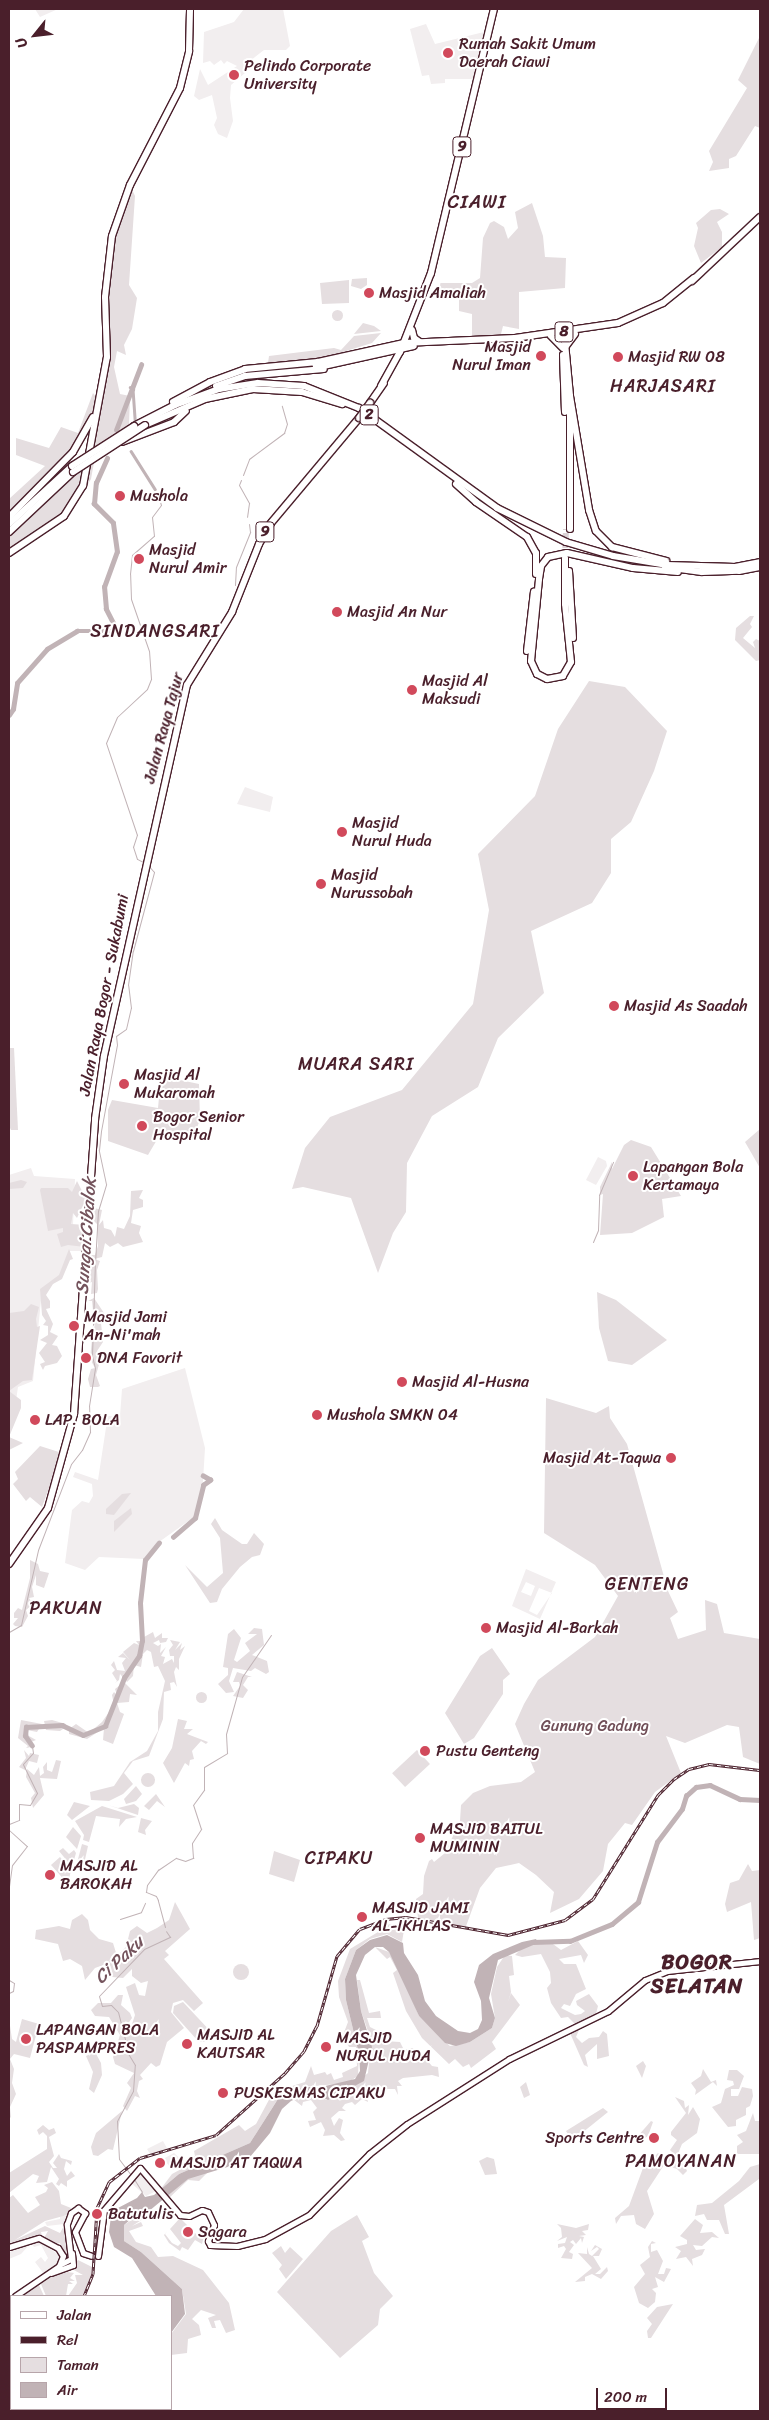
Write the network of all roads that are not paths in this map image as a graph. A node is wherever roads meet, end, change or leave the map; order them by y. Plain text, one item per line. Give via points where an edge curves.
1 (188, 9) edge
2 (494, 9) edge
3 (760, 217) edge
4 (694, 278) junction
5 (410, 330) junction
6 (562, 334) junction
7 (576, 334) junction
8 (551, 336) junction
9 (393, 344) junction
10 (418, 344) junction
11 (404, 345) junction
12 (564, 347) junction
13 (106, 350) junction
14 (382, 352) junction
15 (358, 358) junction
16 (399, 359) junction
17 (318, 362) junction
18 (309, 364) junction
19 (392, 365) junction
20 (311, 372) junction
21 (216, 386) dead end
22 (381, 386) junction
23 (570, 396) junction
24 (186, 411) dead end
25 (154, 415) junction
26 (144, 426) junction
27 (72, 469) junction
28 (456, 484) junction
29 (9, 516) edge
30 (9, 524) edge
31 (9, 532) edge
32 (9, 553) edge
33 (590, 555) junction
34 (633, 561) junction
35 (760, 562) edge
36 (760, 567) edge
37 (145, 863) joint
38 (9, 1564) edge
39 (760, 1961) edge
40 (9, 2247) edge
41 (71, 2251) junction
42 (60, 2264) junction
43 (51, 2273) junction
44 (18, 2295) edge

1 - 13 highway via 189,51 180,88 134,177 114,228 106,277
2 - 5 highway, Jalan Raya Tajur / 9 via 446,220
3 - 4 highway, 8
4 - 6 highway, 8 via 663,303 637,317
4 - 7 highway, 8 via 664,306 646,315
5 - 9 highway
5 - 10 highway
5 - 11 highway, Jalan Raya Tajur / 9
6 - 7 highway, 8
6 - 8 highway, 8
6 - 10 highway, 8
6 - 12 highway
7 - 12 highway
8 - 10 highway, 8
8 - 12 highway
9 - 11 highway, 2
9 - 17 highway, 2
10 - 11 highway, 8
10 - 16 highway
11 - 14 highway, 2
11 - 16 highway, Jalan Raya Tajur / 9
11 - 19 highway, Jalan Raya Tajur / 9
12 - 23 highway
12 - 23 highway via 568,529
13 - 29 highway via 93,416 82,441
13 - 32 highway via 86,479 78,498 64,516
14 - 15 highway, 2
14 - 19 highway via 390,355
15 - 17 highway, 2 via 318,367
15 - 20 highway, 2
16 - 22 highway, Jalan Raya Tajur / 9
17 - 18 highway, 2
18 - 20 highway via 313,368
18 - 25 highway, 2 via 264,366 229,374
19 - 22 highway, Jalan Raya Tajur / 9
20 - 21 highway, 2 via 245,376
22 - 37 highway, Jalan Raya Tajur / 9, bridge via 271,523 259,544 234,608 190,678
23 - 34 highway via 592,523 602,539
24 - 26 highway, 2 via 174,422
25 - 26 highway, 2
25 - 33 highway, 2 via 204,394 240,385 289,384 321,391 380,422 496,508
26 - 27 highway, 2, bridge
26 - 27 highway, 2, bridge
26 - 28 highway, 2 via 190,404 226,393 268,388 302,392 337,402 358,413
27 - 30 highway, 2
27 - 31 highway, 2
28 - 33 highway, 2 via 515,523
28 - 33 highway via 527,537 533,546 537,564 527,657 533,675 546,683 566,678 575,663 567,558 565,604 571,662 563,676 547,679 537,674 531,661 541,566 548,557 558,553
33 - 34 highway
34 - 35 highway via 735,567
34 - 36 highway via 682,572 739,571
37 - 38 highway, Jalan Raya Bogor - Sukabumi / 9 via 108,1035 96,1116 74,1414 48,1508
39 - 41 main road via 667,1972 645,1980 608,2011 510,2059 407,2124 369,2154 309,2215 265,2239 237,2246 211,2246 208,2241 214,2225 208,2212 202,2210 183,2217 140,2168 128,2178 104,2210 95,2256 83,2253 74,2232 85,2216 80,2208 69,2215
40 - 42 main road via 42,2239 62,2252
41 - 42 main road via 69,2263
41 - 43 main road via 73,2265
42 - 43 main road
43 - 44 main road

